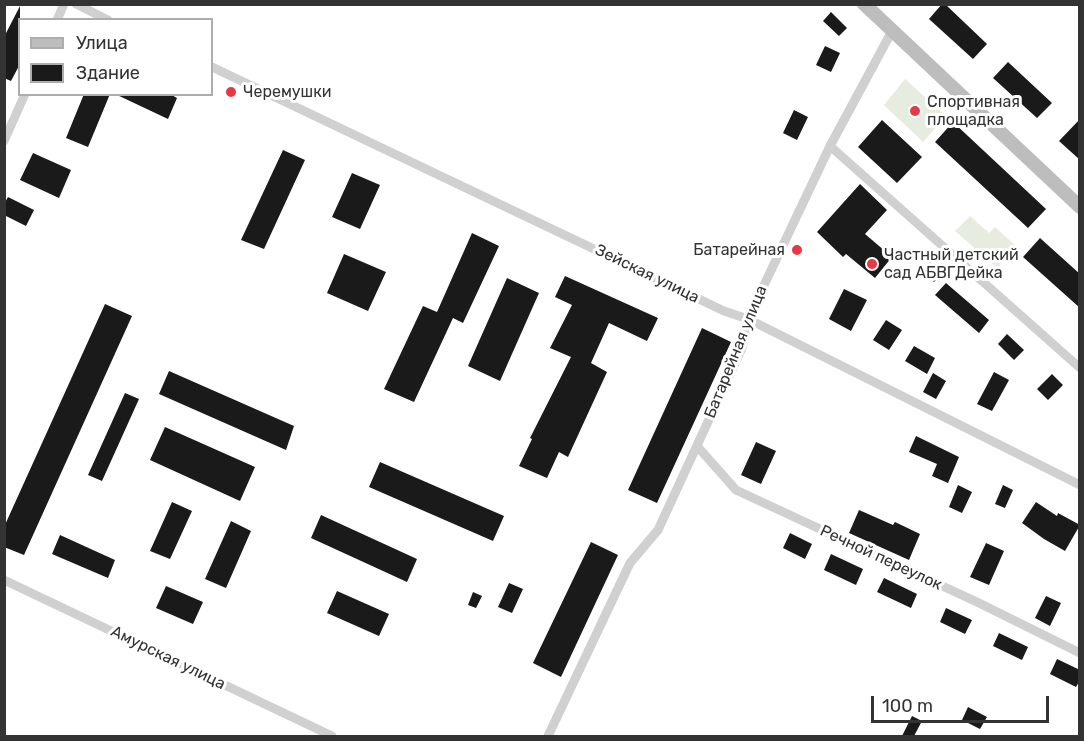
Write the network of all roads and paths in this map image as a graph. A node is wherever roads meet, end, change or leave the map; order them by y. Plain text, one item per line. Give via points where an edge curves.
1 (76, 4) edge
2 (864, 4) edge
3 (104, 18) edge
4 (892, 31) junction
5 (213, 68) edge
6 (24, 96) edge
7 (4, 141) edge
8 (830, 146) junction
9 (1080, 207) edge
10 (748, 319) junction
11 (1080, 368) edge
12 (697, 446) junction
13 (1080, 485) edge
14 (4, 580) edge
15 (1080, 653) edge
16 (332, 736) edge
17 (548, 736) edge

1 - 3 street
2 - 4 main road
4 - 8 street, Батарейная улица
4 - 9 main road
5 - 10 street, Зейская улица
6 - 7 street
8 - 10 street, Батарейная улица
8 - 11 street
10 - 12 street, Батарейная улица via 742,348
10 - 13 street, Зейская улица
12 - 15 street, Речной переулок via 736,490
12 - 17 street, Батарейная улица via 658,530 630,563
14 - 16 street, Амурская улица

